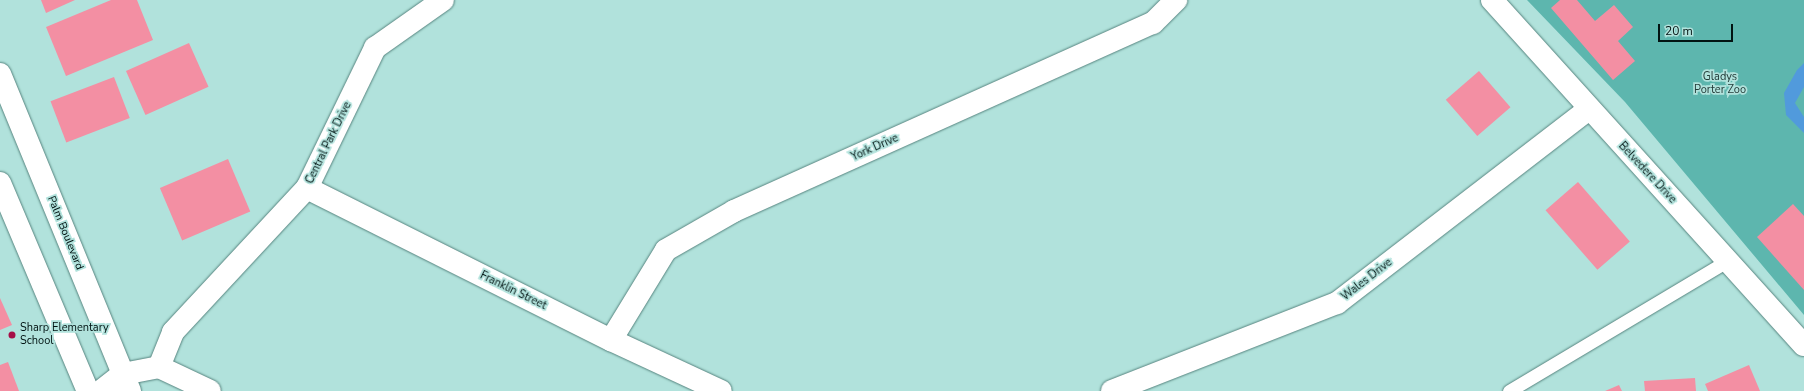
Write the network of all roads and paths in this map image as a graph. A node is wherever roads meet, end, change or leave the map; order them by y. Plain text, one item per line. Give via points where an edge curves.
1 (443, 0) edge
2 (1176, 0) edge
3 (1492, 0) edge
4 (0, 74) edge
5 (1588, 110) junction
6 (0, 183) edge
7 (307, 188) junction
8 (1727, 261) junction
9 (611, 340) junction
10 (1804, 345) edge
11 (159, 367) junction
12 (127, 382) edge
13 (88, 391) edge
14 (101, 391) edge
15 (210, 391) edge
16 (721, 391) edge
17 (1112, 391) edge
18 (1509, 391) edge

1 - 7 street, Central Park Drive via 375,48
2 - 9 street, York Drive via 1153,23 734,211 666,250
3 - 5 street, Belvedere Drive
4 - 12 street, Palm Boulevard
5 - 8 street, Belvedere Drive
5 - 17 street, Wales Drive via 1337,303
6 - 13 street
7 - 9 street, Franklin Street
7 - 11 street, Central Park Drive via 173,332
8 - 10 street, Belvedere Drive
8 - 18 lane
9 - 16 street, Franklin Street
11 - 12 street
11 - 15 street
12 - 14 street

